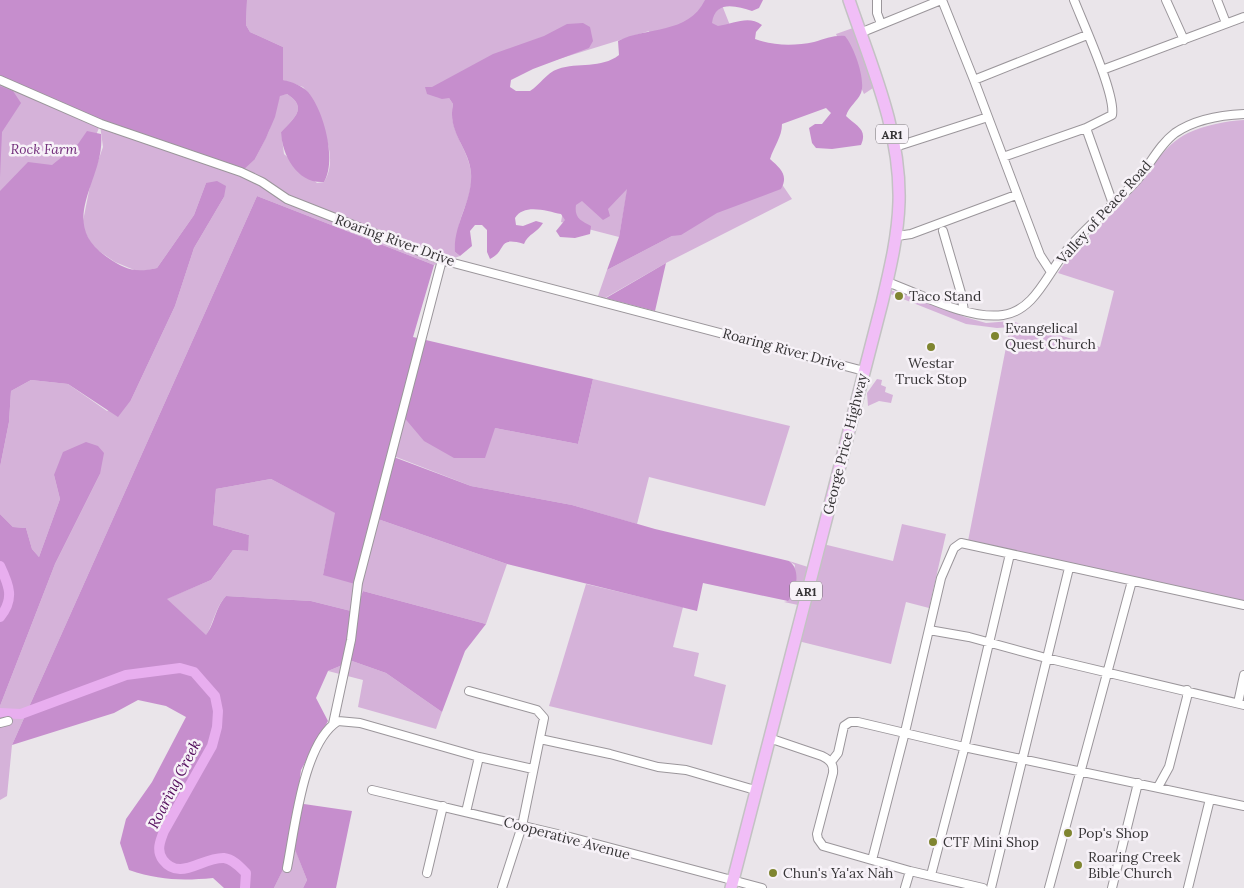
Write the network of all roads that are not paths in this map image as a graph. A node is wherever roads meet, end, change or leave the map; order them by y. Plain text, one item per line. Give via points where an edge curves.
1 (849, 0) edge
2 (877, 0) edge
3 (941, 0) edge
4 (1074, 0) edge
5 (1166, 0) edge
6 (1217, 0) edge
7 (1244, 17) edge
8 (1226, 23) junction
9 (880, 24) junction
10 (860, 33) junction
11 (1087, 35) junction
12 (1184, 40) junction
13 (1102, 70) junction
14 (0, 80) edge
15 (974, 80) junction
16 (1244, 114) edge
17 (988, 117) junction
18 (1086, 128) junction
19 (895, 146) junction
20 (1003, 156) junction
21 (1016, 195) junction
22 (1113, 204) junction
23 (943, 231) dead end
24 (897, 236) junction
25 (442, 260) junction
26 (1051, 272) junction
27 (887, 282) junction
28 (964, 311) junction
29 (864, 371) junction
30 (1010, 554) junction
31 (1069, 568) junction
32 (1132, 581) junction
33 (1244, 605) edge
34 (929, 630) junction
35 (988, 642) junction
36 (1046, 658) junction
37 (1106, 672) junction
38 (1244, 675) edge
39 (1187, 690) junction
40 (469, 691) dead end
41 (1241, 704) edge
42 (334, 724) junction
43 (905, 732) junction
44 (768, 738) junction
45 (540, 740) junction
46 (964, 747) junction
47 (479, 757) junction
48 (1021, 758) junction
49 (832, 762) junction
50 (533, 769) junction
51 (1080, 771) junction
52 (1138, 783) junction
53 (1158, 787) junction
54 (372, 790) dead end
55 (755, 790) junction
56 (1210, 799) junction
57 (443, 806) junction
58 (1244, 806) edge
59 (466, 812) junction
60 (522, 826) junction
61 (872, 860) junction
62 (287, 868) dead end
63 (910, 871) junction
64 (427, 873) dead end
65 (931, 875) junction
66 (732, 884) edge
67 (967, 886) edge
68 (502, 888) edge
69 (762, 888) edge
70 (905, 888) edge
71 (983, 888) edge
72 (991, 888) edge
73 (1049, 888) edge
74 (1112, 888) edge
75 (1188, 888) edge

1 - 10 highway, George Price Highway / AR1
2 - 9 street
3 - 9 street
3 - 15 street
4 - 11 street
5 - 12 street
6 - 8 street
7 - 8 street
8 - 12 street
9 - 10 street
10 - 19 highway, George Price Highway / AR1
11 - 13 street
11 - 15 street
12 - 13 street
13 - 18 street via 1113,106 1112,115
14 - 25 street, Roaring River Drive via 101,124 240,172 287,199
15 - 17 street
16 - 22 street, Valley of Peace Road via 1206,120 1175,133
17 - 19 street
17 - 20 street
18 - 20 street
18 - 22 street
19 - 24 highway, George Price Highway / AR1 via 899,200
20 - 21 street
21 - 24 street via 911,234
21 - 26 street via 1040,255
22 - 26 street, Valley of Peace Road via 1071,246
23 - 28 street
24 - 27 highway, George Price Highway / AR1
25 - 29 street, Roaring River Drive
25 - 42 street via 358,583 351,640
26 - 28 street, Valley of Peace Road via 1018,311 996,316
27 - 28 street, Valley of Peace Road
27 - 29 highway, George Price Highway / AR1
29 - 44 highway, George Price Highway / AR1
30 - 31 street
30 - 34 street via 961,542 954,548 941,578
30 - 35 street
31 - 32 street
31 - 36 street
32 - 33 street
32 - 37 street
34 - 35 street
34 - 43 street
35 - 36 street
35 - 46 street
36 - 37 street
36 - 48 street
37 - 39 street
37 - 51 street
38 - 41 street
39 - 41 street
39 - 53 street via 1169,768
40 - 45 street via 542,712
42 - 47 street via 353,721
42 - 62 street via 325,732 306,769
43 - 46 street
43 - 49 street via 850,722 842,730 838,753
43 - 61 street
44 - 49 street
44 - 55 highway, George Price Highway / AR1
45 - 50 street
45 - 55 street via 658,767 686,770
46 - 48 street
46 - 65 street
47 - 50 street
47 - 59 street
48 - 51 street
48 - 72 street
49 - 61 street via 833,773 818,839 828,848
50 - 60 street
51 - 52 street
51 - 73 street
52 - 53 street
52 - 74 street
53 - 56 street
54 - 57 street, Cooperative Avenue
55 - 66 highway, George Price Highway / AR1
56 - 58 street
56 - 75 street
57 - 59 street, Cooperative Avenue
57 - 64 street
59 - 60 street, Cooperative Avenue
60 - 66 street, Cooperative Avenue
60 - 68 street
61 - 63 street
63 - 65 street
63 - 70 street
65 - 67 street
66 - 69 street, Cooperative Avenue
67 - 71 street

